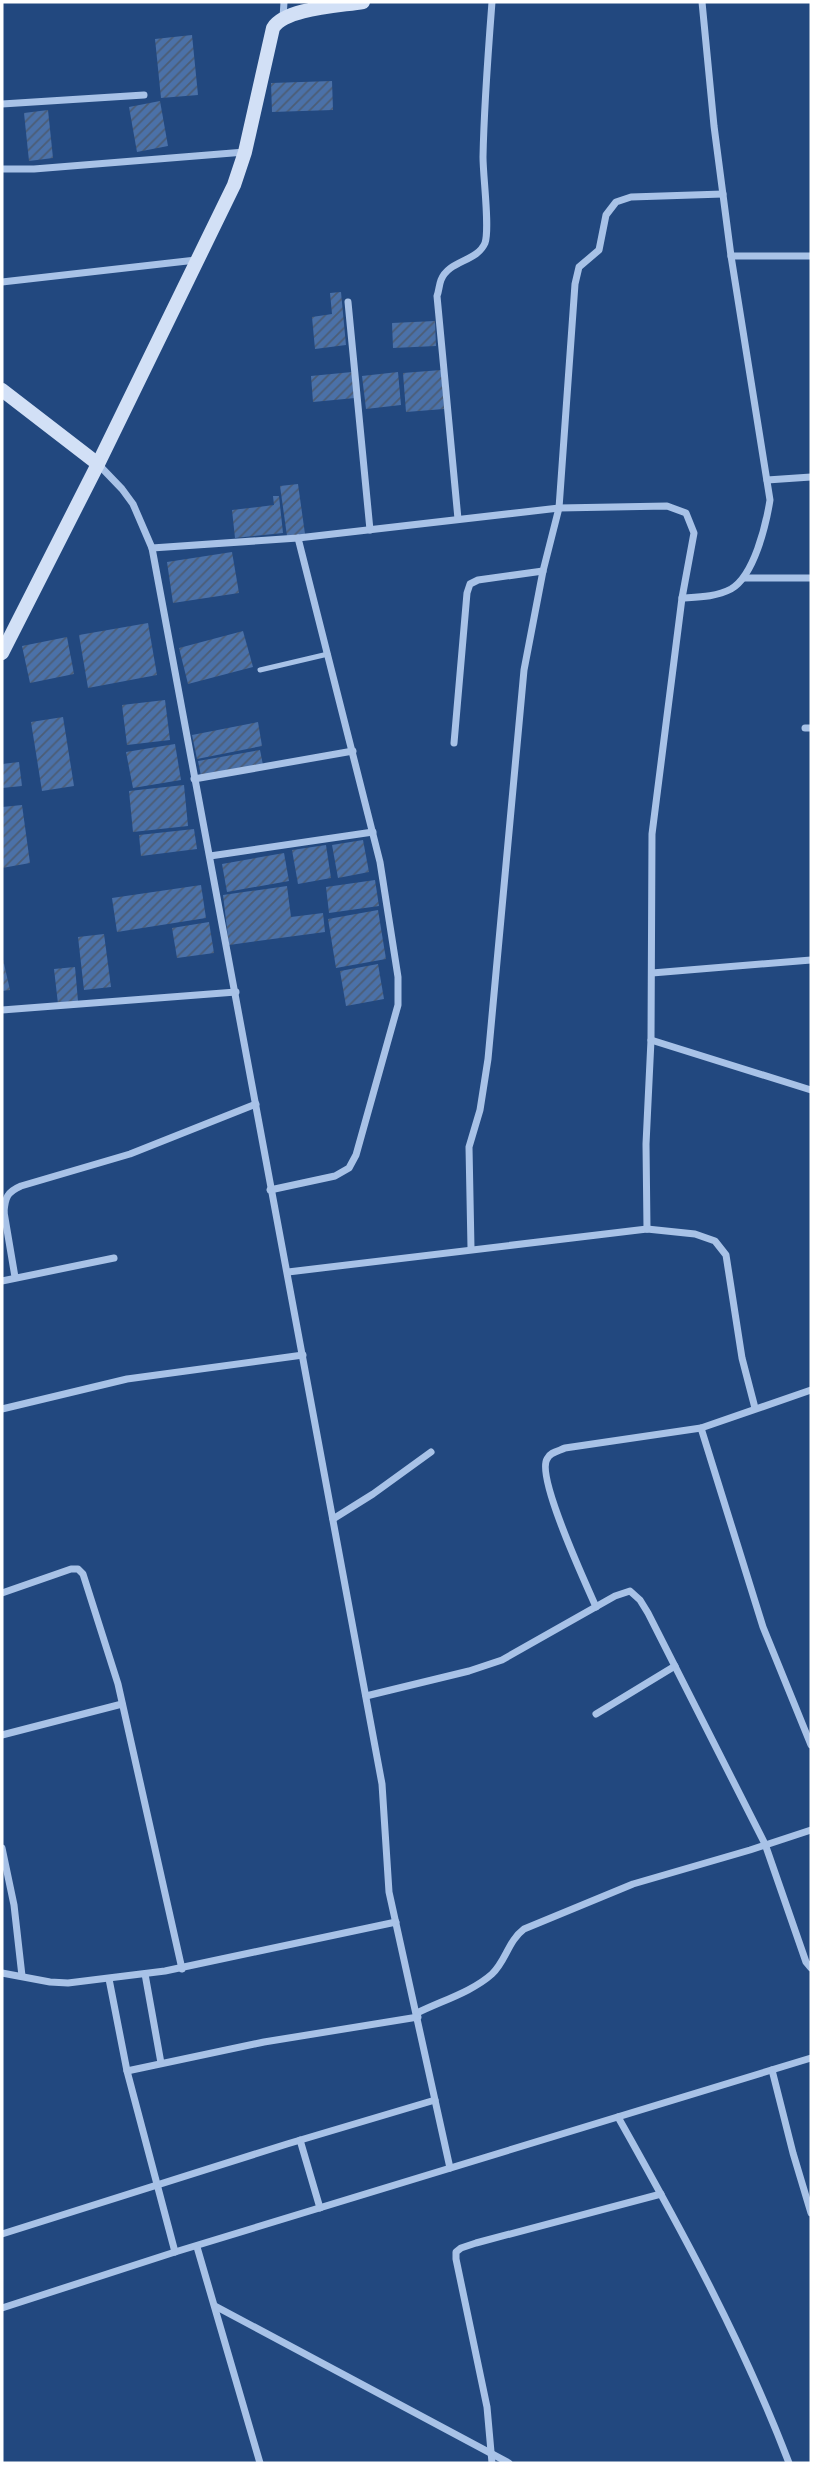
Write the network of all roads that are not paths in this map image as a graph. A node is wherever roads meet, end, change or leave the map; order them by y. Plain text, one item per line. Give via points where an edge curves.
1 (284, 2) edge
2 (363, 2) edge
3 (492, 2) edge
4 (702, 2) edge
5 (283, 18) junction
6 (144, 95) dead end
7 (2, 104) edge
8 (245, 152) junction
9 (2, 169) edge
10 (723, 194) junction
11 (730, 256) junction
12 (811, 256) edge
13 (197, 260) junction
14 (2, 282) edge
15 (348, 302) dead end
16 (2, 390) edge
17 (98, 464) junction
18 (811, 477) edge
19 (767, 480) junction
20 (559, 508) junction
21 (458, 519) junction
22 (370, 530) junction
23 (298, 538) junction
24 (152, 548) junction
25 (543, 570) junction
26 (744, 578) junction
27 (811, 578) edge
28 (682, 598) junction
29 (2, 653) edge
30 (328, 654) junction
31 (260, 670) dead end
32 (454, 743) dead end
33 (353, 751) junction
34 (194, 779) junction
35 (373, 832) junction
36 (210, 856) junction
37 (811, 960) edge
38 (652, 973) junction
39 (236, 992) junction
40 (2, 1010) edge
41 (651, 1040) junction
42 (811, 1090) edge
43 (256, 1104) junction
44 (270, 1190) junction
45 (3, 1212) edge
46 (647, 1228) junction
47 (471, 1248) junction
48 (114, 1258) dead end
49 (288, 1272) junction
50 (15, 1277) junction
51 (2, 1281) edge
52 (303, 1355) junction
53 (811, 1390) edge
54 (755, 1408) junction
55 (2, 1409) edge
56 (701, 1428) junction
57 (432, 1452) dead end
58 (333, 1519) junction
59 (2, 1593) edge
60 (596, 1607) junction
61 (675, 1666) junction
62 (366, 1696) junction
63 (122, 1704) junction
64 (596, 1714) dead end
65 (2, 1735) edge
66 (811, 1745) edge
67 (811, 1830) edge
68 (765, 1844) junction
69 (2, 1848) edge
70 (396, 1922) junction
71 (811, 1968) edge
72 (181, 1969) junction
73 (2, 1973) edge
74 (145, 1974) junction
75 (22, 1976) junction
76 (109, 1979) junction
77 (417, 2015) junction
78 (811, 2058) edge
79 (161, 2063) junction
80 (772, 2070) junction
81 (127, 2071) junction
82 (435, 2100) junction
83 (618, 2116) junction
84 (300, 2140) junction
85 (450, 2168) junction
86 (158, 2186) junction
87 (661, 2194) junction
88 (320, 2208) junction
89 (811, 2213) edge
90 (2, 2234) edge
91 (197, 2247) junction
92 (175, 2252) junction
93 (215, 2306) junction
94 (2, 2308) edge
95 (489, 2453) junction
96 (260, 2463) edge
97 (492, 2463) edge
98 (509, 2463) edge
99 (789, 2463) edge

1 - 5 street
2 - 5 street
3 - 21 street via 483,158 488,231 476,254 442,278 438,296
4 - 10 street
5 - 8 street via 273,28
6 - 7 street
8 - 9 street
8 - 13 street
10 - 11 street
10 - 20 street via 631,197 616,202 606,215 599,250 579,267 575,284
11 - 12 street
11 - 19 street
13 - 14 street
13 - 17 street
15 - 22 street
16 - 17 street
17 - 24 street via 133,504
17 - 29 street
18 - 19 street
19 - 26 street via 766,524
20 - 21 street
20 - 25 street
20 - 28 street via 667,506 687,513 694,533
21 - 22 street
22 - 23 street
23 - 24 street
23 - 30 street
24 - 34 street
25 - 32 street via 470,584
25 - 47 street via 524,670 484,1092 469,1147
26 - 27 street
26 - 28 street via 714,595
28 - 38 street via 652,834
30 - 31 lane
30 - 33 street
33 - 34 street
33 - 35 street
34 - 36 street
35 - 36 street
35 - 44 street via 398,977 398,1005 360,1143 349,1168 335,1176
36 - 39 street
37 - 38 street
38 - 41 street
39 - 40 street
39 - 43 street
41 - 42 street
41 - 46 street
43 - 44 street
43 - 45 street via 130,1154 21,1186 10,1191
44 - 49 street
45 - 50 street
46 - 47 street
46 - 54 street via 695,1234 715,1241 726,1255
47 - 49 street
48 - 50 street
49 - 52 street
50 - 51 street
52 - 55 street via 127,1379
52 - 58 street
53 - 54 street
54 - 56 street
56 - 60 street via 565,1448 547,1459 544,1466 554,1504
56 - 66 street via 763,1627
57 - 58 street
58 - 62 street
59 - 63 street via 78,1569
60 - 61 street via 622,1593 635,1594
60 - 62 street via 502,1660
61 - 64 street
61 - 68 street
62 - 70 street via 382,1784 389,1892
63 - 65 street
63 - 72 street
67 - 68 street
68 - 71 street
68 - 77 street via 633,1884 524,1929 491,1975
69 - 75 street
70 - 72 street
70 - 77 street
72 - 74 street
73 - 75 street
74 - 76 street
74 - 79 street
75 - 76 street via 68,1983
76 - 81 street
77 - 79 street
77 - 82 street
78 - 80 street
79 - 81 street
80 - 83 street
80 - 89 street
81 - 86 street
82 - 84 street
82 - 85 street
83 - 85 street
83 - 87 street
84 - 86 street
84 - 88 street
85 - 88 street
86 - 90 street
86 - 92 street
87 - 95 street via 456,2252 487,2407
87 - 99 street via 721,2305
88 - 91 street
91 - 92 street
91 - 93 street
92 - 94 street
93 - 95 street
93 - 96 street
95 - 97 street
95 - 98 street

